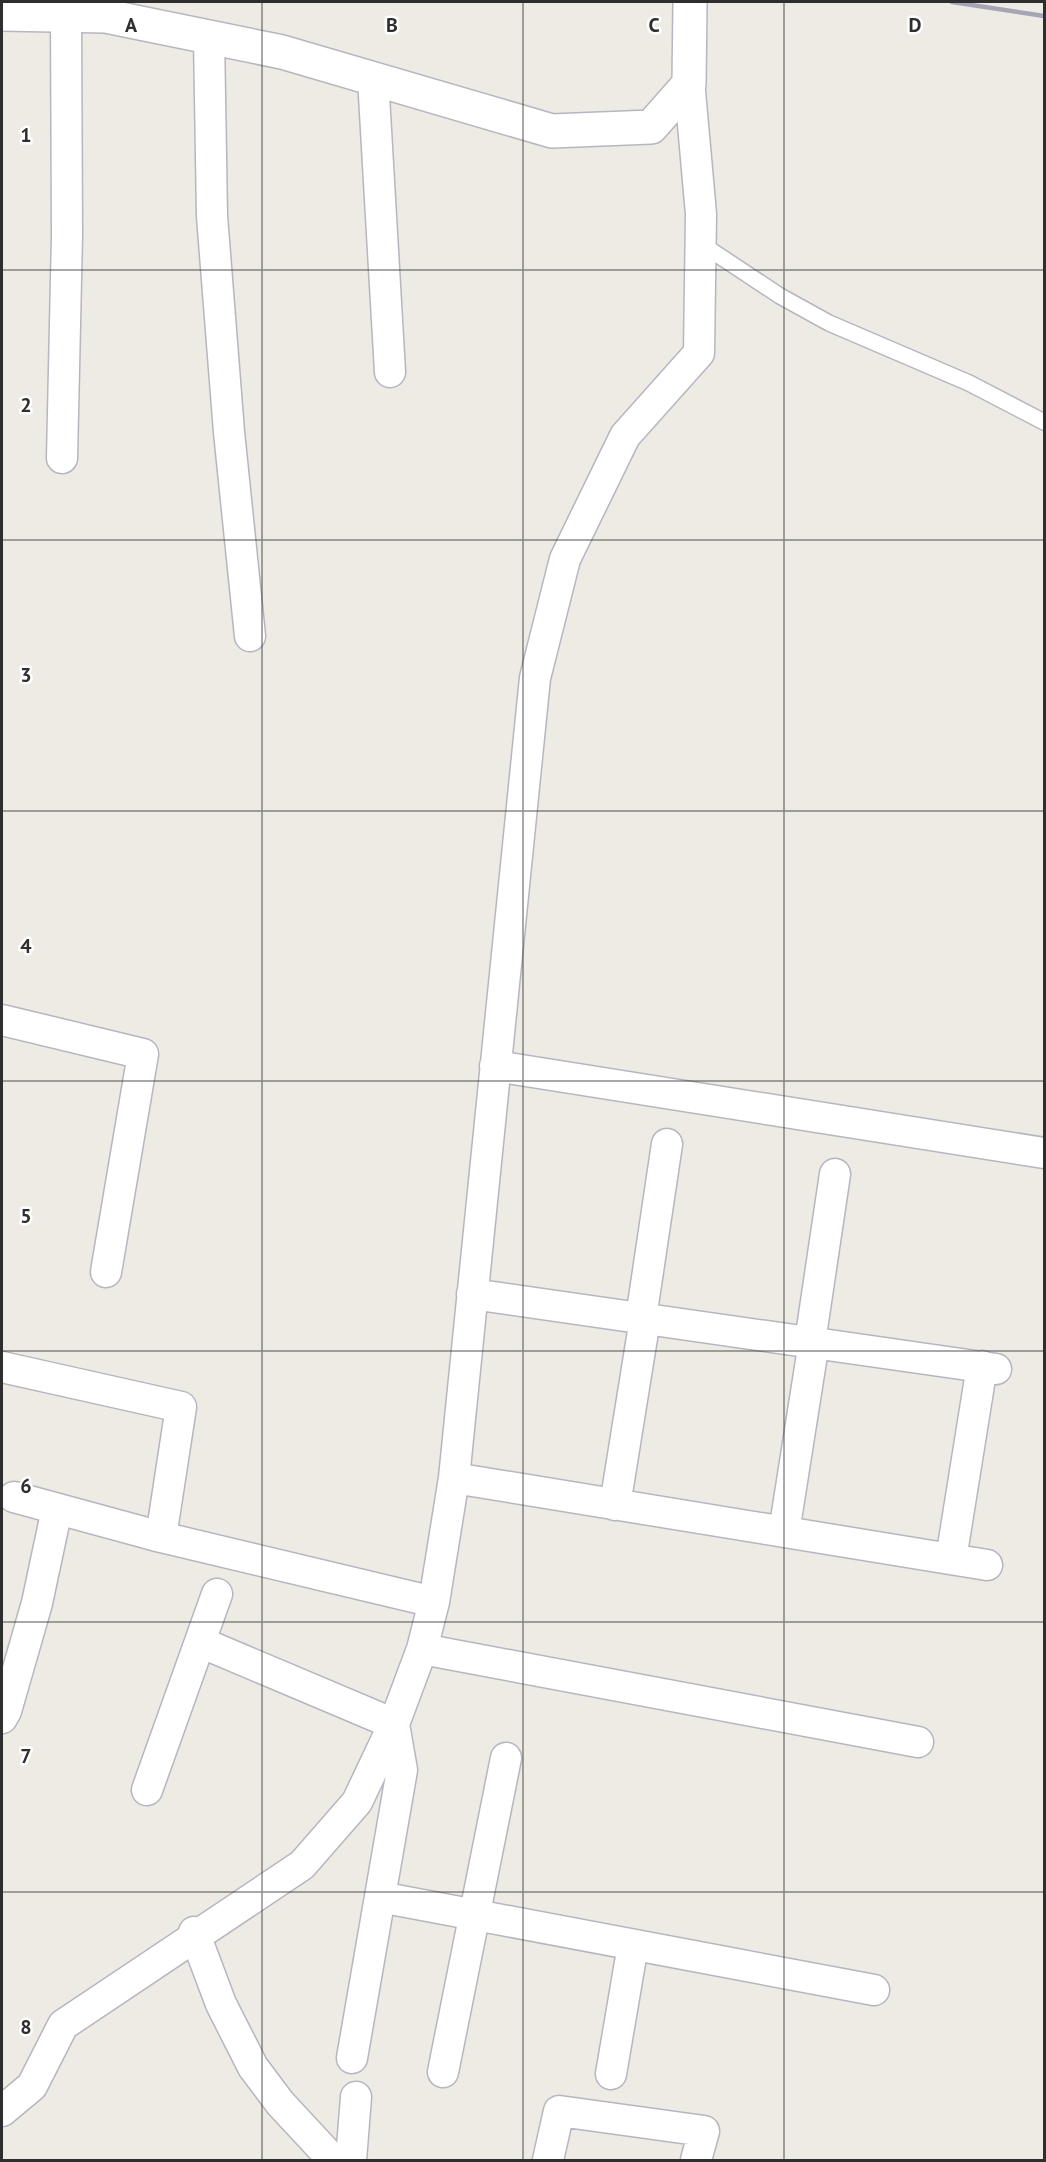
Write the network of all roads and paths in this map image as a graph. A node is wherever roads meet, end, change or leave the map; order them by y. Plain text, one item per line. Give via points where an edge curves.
1 (690, 2) edge
2 (2, 14) edge
3 (66, 15) junction
4 (208, 37) junction
5 (373, 78) junction
6 (689, 80) junction
7 (700, 243) junction
8 (390, 372) dead end
9 (1044, 422) edge
10 (62, 458) dead end
11 (250, 636) dead end
12 (2, 1020) edge
13 (495, 1066) junction
14 (667, 1144) dead end
15 (1044, 1153) edge
16 (835, 1174) dead end
17 (106, 1272) dead end
18 (472, 1294) junction
19 (643, 1318) junction
20 (812, 1342) junction
21 (2, 1367) edge
22 (454, 1478) junction
23 (14, 1497) dead end
24 (615, 1505) junction
25 (57, 1509) junction
26 (784, 1532) junction
27 (161, 1537) junction
28 (951, 1559) junction
29 (987, 1565) dead end
30 (217, 1594) dead end
31 (434, 1602) junction
32 (200, 1642) junction
33 (422, 1649) junction
34 (2, 1718) edge
35 (394, 1724) junction
36 (918, 1742) dead end
37 (507, 1758) dead end
38 (147, 1790) dead end
39 (380, 1898) junction
40 (474, 1915) junction
41 (195, 1934) junction
42 (633, 1945) junction
43 (874, 1990) dead end
44 (352, 2058) dead end
45 (443, 2072) dead end
46 (611, 2074) dead end
47 (356, 2097) dead end
48 (2, 2111) edge
49 (333, 2160) edge
50 (351, 2160) edge
51 (548, 2160) edge
52 (696, 2160) edge

1 - 6 main road
2 - 3 main road
3 - 4 main road via 106,16
3 - 10 street via 68,235
4 - 5 main road via 282,52
4 - 11 street via 212,216
5 - 6 main road via 552,130 651,127
5 - 8 street
6 - 7 street
7 - 9 lane via 829,323 969,383
7 - 13 street via 699,353 625,436 566,559 535,678
12 - 17 street via 143,1054
13 - 15 street
13 - 18 street
14 - 19 street
16 - 20 street
18 - 19 street
18 - 22 street
19 - 20 street
19 - 24 street
20 - 26 street
20 - 28 street via 989,1367
21 - 27 street via 181,1407
22 - 24 street
22 - 31 street
23 - 25 street
24 - 26 street
25 - 27 street
25 - 34 street via 38,1603
26 - 28 street
27 - 31 street
28 - 29 street
30 - 32 street
31 - 33 street
32 - 35 street
32 - 38 street
33 - 35 street
33 - 36 street
35 - 39 street via 402,1770
35 - 41 street via 357,1802 303,1865
37 - 40 street
39 - 40 street
39 - 44 street
40 - 42 street
40 - 45 street
41 - 48 street via 63,2025 32,2086
41 - 49 street via 220,2004 253,2067 280,2103
42 - 43 street
42 - 46 street
47 - 50 street
51 - 52 street via 560,2111 704,2131

